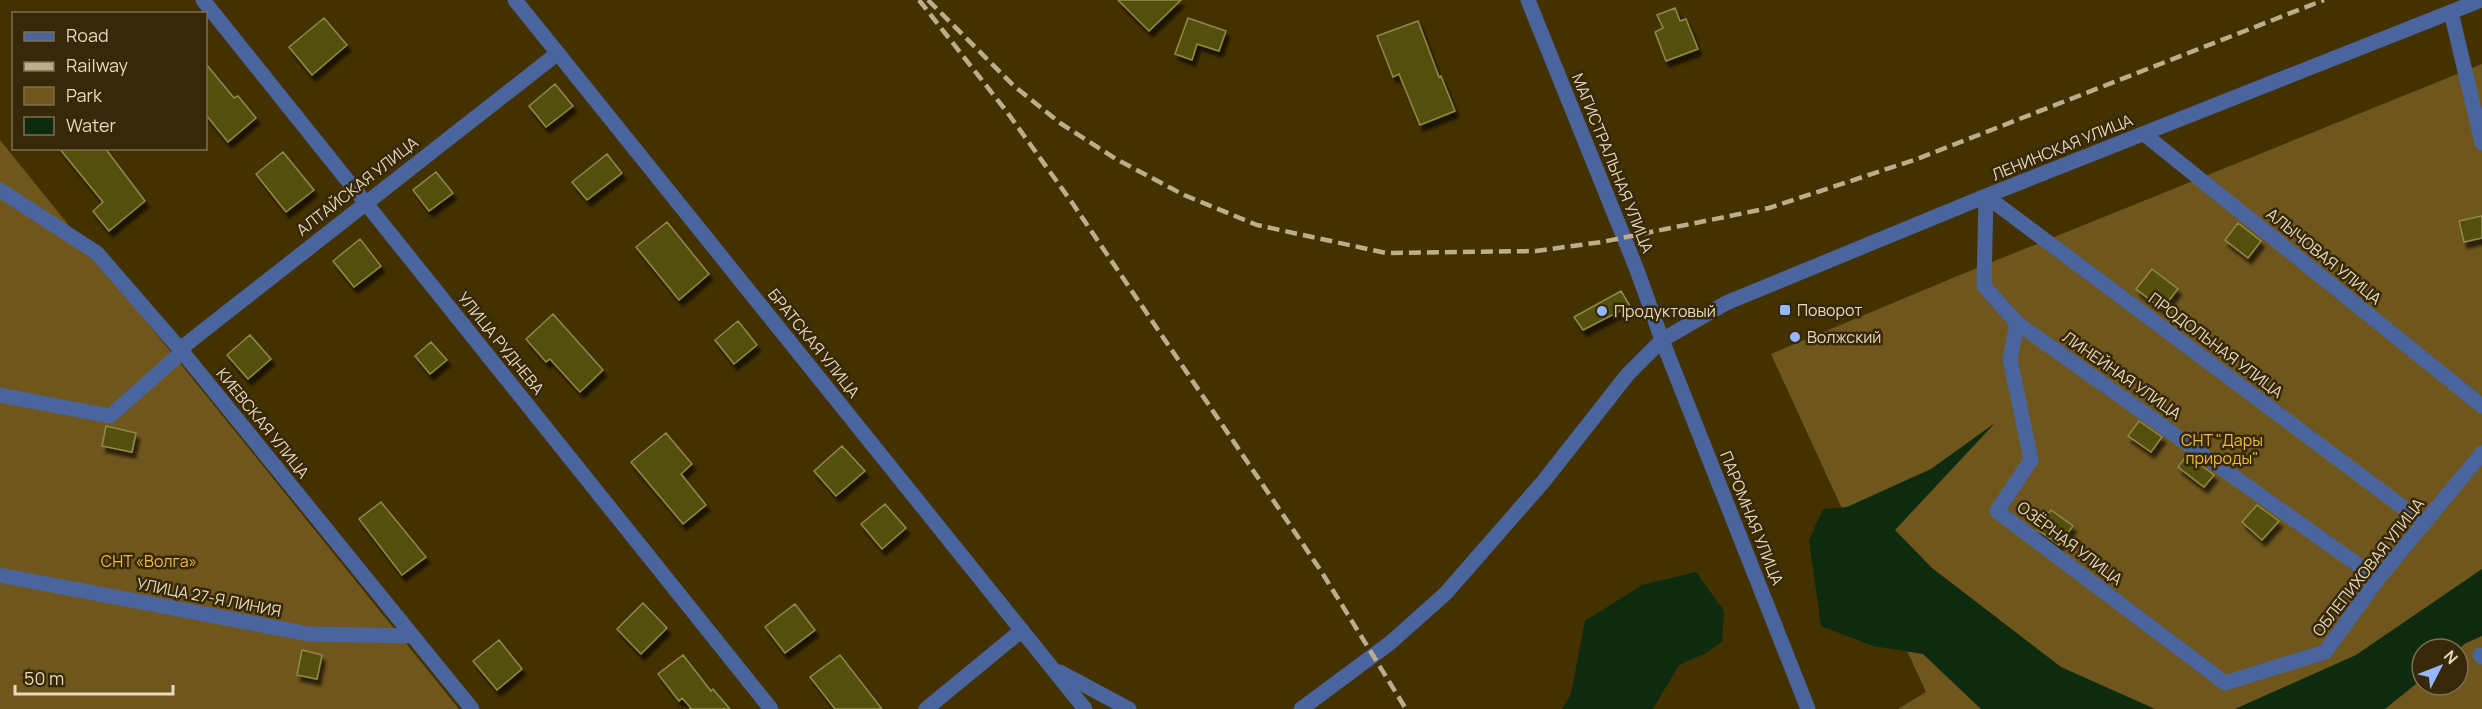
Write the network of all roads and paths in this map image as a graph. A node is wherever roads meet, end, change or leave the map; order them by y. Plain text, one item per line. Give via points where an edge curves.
1 (202, 0) edge
2 (515, 0) edge
3 (2481, 0) edge
4 (1531, 1) edge
5 (2451, 12) junction
6 (558, 53) junction
7 (2144, 134) junction
8 (2482, 143) edge
9 (0, 190) edge
10 (1986, 196) junction
11 (366, 202) junction
12 (2017, 322) junction
13 (1662, 340) junction
14 (181, 351) junction
15 (0, 395) edge
16 (2482, 406) edge
17 (2482, 453) edge
18 (2424, 523) junction
19 (0, 575) edge
20 (2378, 579) junction
21 (1022, 630) junction
22 (413, 636) junction
23 (1055, 669) junction
24 (2225, 683) joint
25 (1306, 705) edge
26 (472, 709) edge
27 (771, 709) edge
28 (926, 709) edge
29 (1085, 709) edge
30 (1129, 709) edge
31 (1808, 709) edge

1 - 11 street, УЛИЦА РУДНЕВА
2 - 6 street, БРАТСКАЯ УЛИЦА
3 - 5 street, ЛЕНИНСКАЯ УЛИЦА
4 - 13 street, МАГИСТРАЛЬНАЯ УЛИЦА
5 - 7 street, ЛЕНИНСКАЯ УЛИЦА
5 - 8 street
6 - 11 street, АЛТАЙСКАЯ УЛИЦА
6 - 21 street, БРАТСКАЯ УЛИЦА
7 - 10 street, ЛЕНИНСКАЯ УЛИЦА
7 - 16 street, АЛЫЧОВАЯ УЛИЦА
9 - 14 street, КИЕВСКАЯ УЛИЦА via 97,253
10 - 12 street, ЛИНЕЙНАЯ УЛИЦА via 1984,286
10 - 13 street, ЛЕНИНСКАЯ УЛИЦА via 1725,303
10 - 18 street, ПРОДОЛЬНАЯ УЛИЦА
11 - 14 street, АЛТАЙСКАЯ УЛИЦА
11 - 27 street, УЛИЦА РУДНЕВА
12 - 20 street, ЛИНЕЙНАЯ УЛИЦА
12 - 24 street, ОЗЁРНАЯ УЛИЦА via 2010,359 2031,460 1997,511
13 - 25 street, ЛЕНИНСКАЯ УЛИЦА via 1628,374 1543,482 1446,592 1390,643
13 - 31 street, ПАРОМНАЯ УЛИЦА
14 - 15 street, АЛТАЙСКАЯ УЛИЦА via 110,416
14 - 22 street, КИЕВСКАЯ УЛИЦА
17 - 18 street, ОБЛЕПИХОВАЯ УЛИЦА
18 - 20 street, ОБЛЕПИХОВАЯ УЛИЦА
19 - 22 street, УЛИЦА 27-Я ЛИНИЯ via 309,634
20 - 24 street, ОБЛЕПИХОВАЯ УЛИЦА via 2325,652
21 - 23 street, БРАТСКАЯ УЛИЦА
21 - 28 street
22 - 26 street, КИЕВСКАЯ УЛИЦА
23 - 29 street, БРАТСКАЯ УЛИЦА
23 - 30 street

